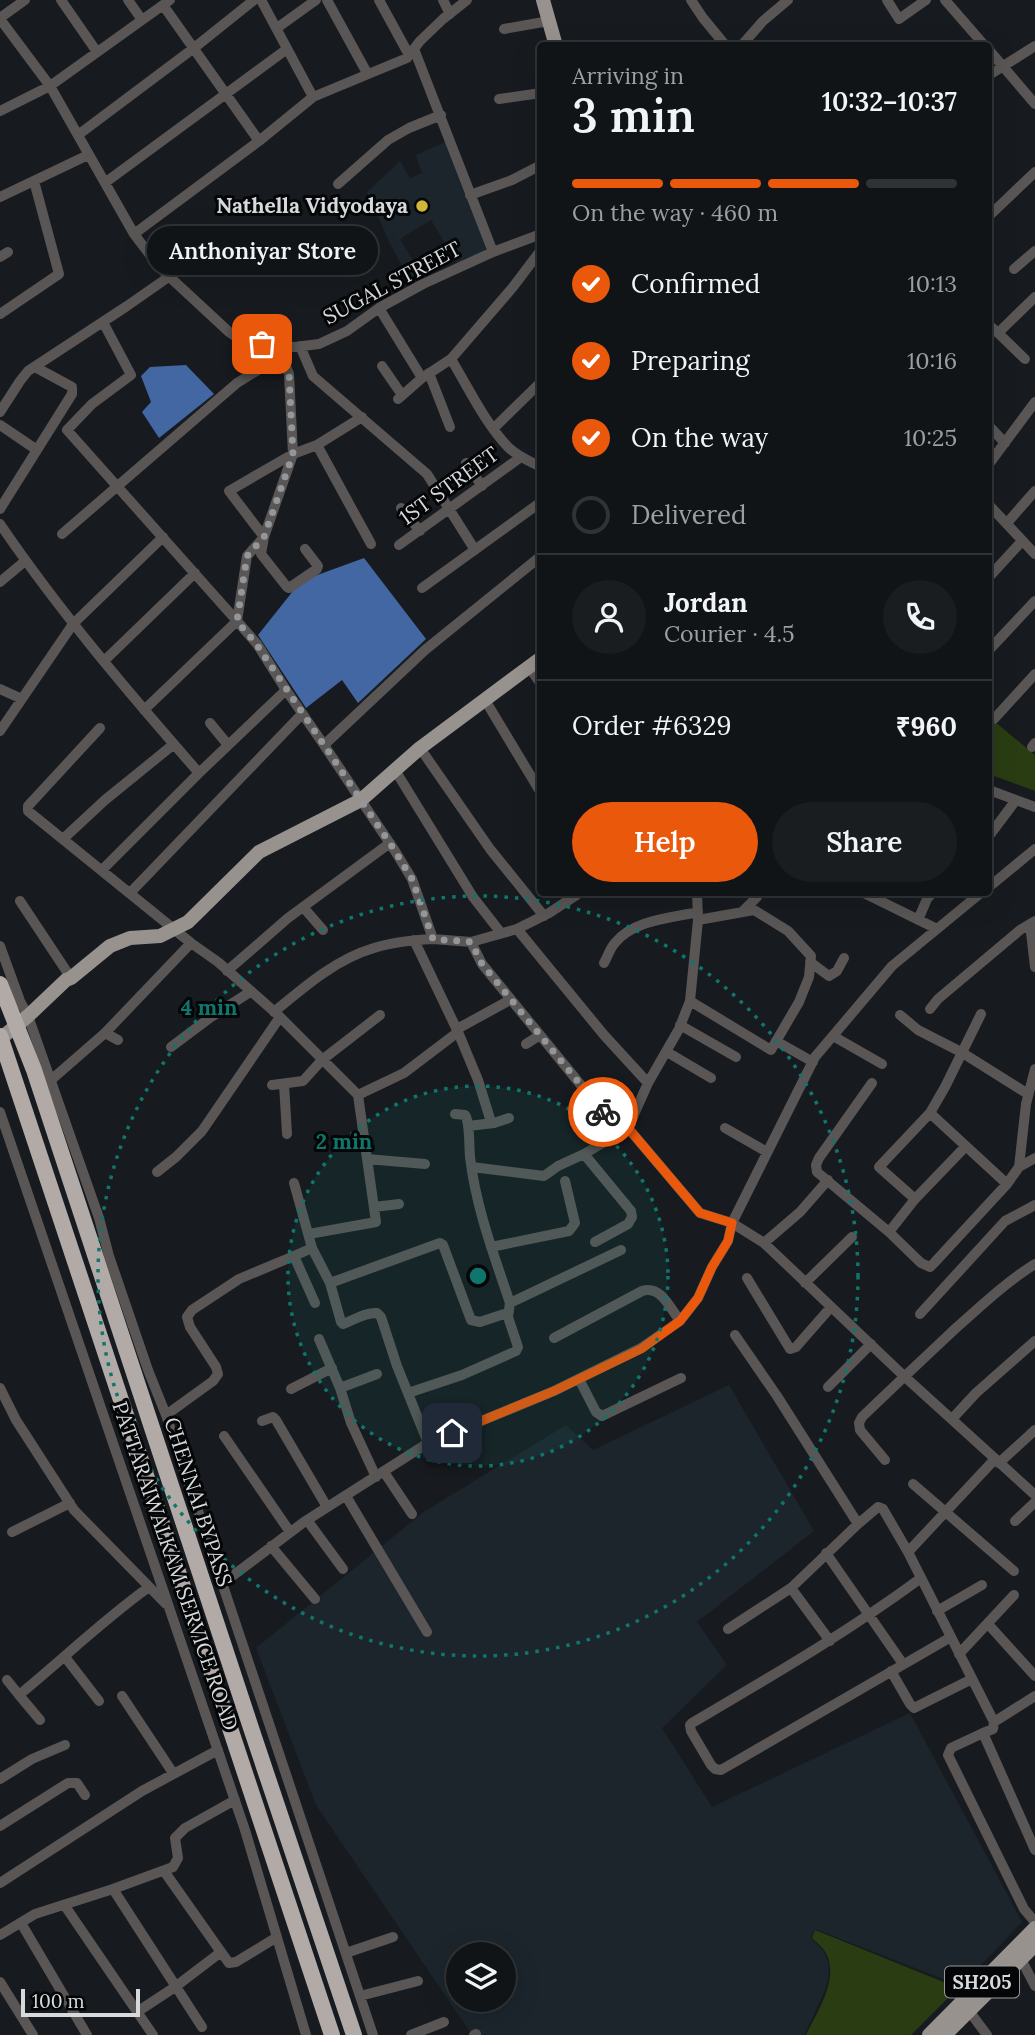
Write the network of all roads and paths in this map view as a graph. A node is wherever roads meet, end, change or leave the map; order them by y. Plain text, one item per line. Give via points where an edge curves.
1 (25, 0) edge
2 (61, 0) edge
3 (128, 0) edge
4 (254, 0) edge
5 (261, 0) edge
6 (316, 0) edge
7 (327, 0) edge
8 (379, 0) edge
9 (443, 0) edge
10 (467, 0) edge
11 (543, 0) edge
12 (691, 0) edge
13 (788, 0) edge
14 (887, 0) edge
15 (945, 0) edge
16 (920, 2) edge
17 (166, 3) edge
18 (450, 14) junction
19 (0, 19) edge
20 (142, 20) junction
21 (549, 21) junction
22 (277, 28) junction
23 (504, 29) dead end
24 (555, 42) edge
25 (723, 42) edge
26 (744, 42) edge
27 (982, 42) edge
28 (1035, 47) edge
29 (194, 48) junction
30 (288, 49) junction
31 (97, 52) junction
32 (412, 52) junction
33 (992, 53) edge
34 (1003, 65) junction
35 (367, 73) junction
36 (992, 73) edge
37 (50, 86) junction
38 (226, 94) junction
39 (537, 94) edge
40 (313, 97) junction
41 (499, 99) dead end
42 (1035, 104) edge
43 (0, 111) edge
44 (441, 115) junction
45 (78, 135) junction
46 (258, 141) junction
47 (88, 155) junction
48 (537, 167) edge
49 (1035, 172) edge
50 (34, 181) junction
51 (106, 182) junction
52 (338, 184) dead end
53 (470, 195) junction
54 (0, 197) edge
55 (992, 213) edge
56 (134, 234) junction
57 (537, 236) edge
58 (493, 252) junction
59 (537, 255) edge
60 (1033, 256) edge
61 (1014, 269) dead end
62 (170, 276) junction
63 (1035, 297) edge
64 (379, 308) junction
65 (0, 314) edge
66 (103, 322) junction
67 (992, 328) edge
68 (998, 333) junction
69 (247, 344) junction
70 (278, 345) junction
71 (300, 346) junction
72 (451, 359) junction
73 (1025, 359) dead end
74 (382, 366) dead end
75 (35, 367) junction
76 (425, 375) junction
77 (537, 386) edge
78 (1034, 404) edge
79 (0, 412) edge
80 (362, 417) junction
81 (0, 425) edge
82 (450, 427) dead end
83 (494, 428) junction
84 (992, 429) edge
85 (1005, 443) junction
86 (317, 445) junction
87 (37, 450) junction
88 (293, 454) junction
89 (521, 457) junction
90 (992, 460) edge
91 (466, 463) dead end
92 (537, 465) edge
93 (482, 486) junction
94 (117, 487) junction
95 (1035, 491) edge
96 (537, 505) edge
97 (401, 508) dead end
98 (992, 508) edge
99 (0, 509) edge
100 (449, 509) junction
101 (1007, 523) junction
102 (0, 524) edge
103 (420, 531) junction
104 (62, 534) dead end
105 (163, 537) junction
106 (264, 537) junction
107 (1022, 541) junction
108 (371, 544) dead end
109 (399, 545) dead end
110 (305, 548) dead end
111 (475, 550) junction
112 (1033, 550) edge
113 (537, 559) edge
114 (25, 561) junction
115 (195, 573) junction
116 (992, 573) edge
117 (0, 582) edge
118 (422, 588) dead end
119 (1035, 601) edge
120 (237, 621) junction
121 (73, 624) junction
122 (992, 647) edge
123 (104, 661) junction
124 (535, 663) edge
125 (1035, 674) edge
126 (0, 689) edge
127 (286, 690) junction
128 (22, 699) junction
129 (485, 700) junction
130 (144, 710) junction
131 (302, 714) junction
132 (994, 719) dead end
133 (210, 723) dead end
134 (100, 728) dead end
135 (0, 731) edge
136 (174, 744) junction
137 (228, 745) junction
138 (324, 745) junction
139 (420, 748) junction
140 (395, 770) junction
141 (199, 773) junction
142 (537, 786) edge
143 (992, 791) edge
144 (361, 800) junction
145 (1016, 800) junction
146 (1035, 807) edge
147 (992, 832) edge
148 (63, 839) junction
149 (390, 843) junction
150 (1035, 849) edge
151 (102, 870) junction
152 (992, 885) edge
153 (130, 893) junction
154 (575, 896) edge
155 (697, 896) edge
156 (879, 896) edge
157 (930, 896) edge
158 (977, 896) edge
159 (757, 897) dead end
160 (20, 901) dead end
161 (303, 907) junction
162 (742, 912) junction
163 (544, 916) junction
164 (698, 916) junction
165 (918, 920) junction
166 (1033, 923) edge
167 (174, 929) junction
168 (517, 929) junction
169 (937, 929) junction
170 (323, 930) dead end
171 (500, 933) junction
172 (433, 939) junction
173 (414, 940) junction
174 (471, 942) junction
175 (191, 943) junction
176 (0, 946) edge
177 (844, 958) dead end
178 (810, 962) junction
179 (604, 963) dead end
180 (1035, 967) edge
181 (227, 971) junction
182 (71, 978) junction
183 (0, 984) edge
184 (250, 992) junction
185 (510, 1000) junction
186 (690, 1001) junction
187 (930, 1009) dead end
188 (277, 1014) junction
189 (981, 1014) dead end
190 (380, 1015) dead end
191 (900, 1015) dead end
192 (28, 1016) junction
193 (680, 1025) junction
194 (457, 1031) junction
195 (105, 1033) junction
196 (540, 1035) junction
197 (833, 1036) junction
198 (118, 1040) dead end
199 (776, 1041) junction
200 (2, 1042) edge
201 (526, 1044) dead end
202 (172, 1047) dead end
203 (667, 1052) junction
204 (961, 1052) junction
205 (736, 1056) dead end
206 (322, 1060) junction
207 (813, 1062) junction
208 (882, 1064) dead end
209 (1035, 1069) edge
210 (711, 1078) dead end
211 (51, 1080) junction
212 (648, 1083) junction
213 (872, 1083) dead end
214 (284, 1084) junction
215 (272, 1085) dead end
216 (358, 1095) junction
217 (1029, 1100) edge
218 (0, 1112) edge
219 (930, 1113) junction
220 (455, 1114) dead end
221 (509, 1118) dead end
222 (491, 1122) junction
223 (468, 1126) junction
224 (628, 1128) junction
225 (725, 1128) dead end
226 (287, 1133) dead end
227 (966, 1146) junction
228 (767, 1152) junction
229 (584, 1154) junction
230 (367, 1158) junction
231 (1035, 1158) edge
232 (425, 1164) dead end
233 (471, 1167) junction
234 (1019, 1167) junction
235 (157, 1172) dead end
236 (828, 1180) junction
237 (565, 1181) dead end
238 (294, 1183) dead end
239 (1007, 1184) junction
240 (915, 1199) junction
241 (399, 1204) dead end
242 (1035, 1205) edge
243 (374, 1207) junction
244 (732, 1223) junction
245 (888, 1232) junction
246 (309, 1234) junction
247 (852, 1237) dead end
248 (596, 1242) dead end
249 (764, 1244) junction
250 (492, 1247) junction
251 (312, 1248) junction
252 (621, 1250) dead end
253 (943, 1253) junction
254 (294, 1256) junction
255 (1035, 1264) edge
256 (961, 1270) junction
257 (747, 1278) dead end
258 (330, 1283) junction
259 (805, 1283) junction
260 (316, 1303) dead end
261 (510, 1303) junction
262 (831, 1307) junction
263 (920, 1314) dead end
264 (508, 1317) junction
265 (680, 1321) junction
266 (735, 1335) dead end
267 (554, 1338) dead end
268 (319, 1339) dead end
269 (1035, 1340) edge
270 (871, 1344) junction
271 (331, 1368) junction
272 (376, 1374) dead end
273 (904, 1376) junction
274 (681, 1378) dead end
275 (579, 1379) junction
276 (828, 1387) dead end
277 (0, 1388) edge
278 (340, 1388) junction
279 (291, 1389) dead end
280 (408, 1394) junction
281 (166, 1415) junction
282 (952, 1419) junction
283 (262, 1421) dead end
284 (1035, 1430) edge
285 (224, 1436) dead end
286 (428, 1443) junction
287 (885, 1460) dead end
288 (997, 1461) junction
289 (380, 1474) junction
290 (913, 1484) dead end
291 (1035, 1495) edge
292 (346, 1496) junction
293 (1035, 1502) edge
294 (69, 1503) junction
295 (327, 1507) junction
296 (946, 1513) junction
297 (411, 1514) dead end
298 (307, 1520) junction
299 (1015, 1521) dead end
300 (858, 1524) junction
301 (12, 1532) dead end
302 (290, 1532) junction
303 (271, 1546) junction
304 (908, 1552) junction
305 (826, 1553) junction
306 (343, 1569) dead end
307 (1014, 1571) dead end
308 (921, 1578) junction
309 (221, 1583) junction
310 (982, 1585) dead end
311 (149, 1587) junction
312 (791, 1588) junction
313 (1014, 1595) dead end
314 (315, 1599) dead end
315 (169, 1607) junction
316 (937, 1611) junction
317 (870, 1615) junction
318 (988, 1624) junction
319 (728, 1629) dead end
320 (428, 1632) dead end
321 (951, 1637) junction
322 (830, 1641) junction
323 (959, 1654) junction
324 (65, 1657) junction
325 (903, 1664) junction
326 (891, 1671) junction
327 (1035, 1675) edge
328 (972, 1679) junction
329 (6, 1680) dead end
330 (19, 1695) junction
331 (122, 1696) dead end
332 (1035, 1696) edge
333 (100, 1701) dead end
334 (40, 1720) dead end
335 (994, 1722) junction
336 (983, 1733) junction
337 (65, 1745) dead end
338 (218, 1750) junction
339 (173, 1773) junction
340 (0, 1779) edge
341 (85, 1795) dead end
342 (235, 1800) junction
343 (0, 1826) edge
344 (1035, 1850) edge
345 (164, 1871) junction
346 (0, 1883) edge
347 (113, 1889) junction
348 (65, 1906) junction
349 (1035, 1922) edge
350 (21, 1923) junction
351 (1035, 1928) edge
352 (1, 1932) edge
353 (277, 1937) junction
354 (393, 1937) dead end
355 (1035, 1945) edge
356 (221, 1952) junction
357 (346, 1953) junction
358 (1021, 1959) junction
359 (418, 1981) dead end
360 (0, 1982) edge
361 (1035, 1986) edge
362 (175, 1987) junction
363 (360, 1996) junction
364 (969, 2011) junction
365 (137, 2012) junction
366 (444, 2022) dead end
367 (202, 2027) dead end
368 (33, 2035) edge
369 (87, 2035) edge
370 (153, 2035) edge
371 (306, 2035) edge
372 (332, 2035) edge
373 (354, 2035) edge
374 (373, 2035) edge
375 (411, 2035) edge
376 (929, 2035) edge
377 (945, 2035) edge
378 (987, 2035) edge

1 - 19 street
2 - 31 street
3 - 20 street
4 - 29 street
5 - 22 street
6 - 22 street
7 - 35 street
8 - 32 street
9 - 18 street
10 - 18 street
11 - 21 main road
12 - 25 street
13 - 26 street
14 - 16 street via 899,19
15 - 27 street
17 - 20 street
17 - 29 street
18 - 32 street
19 - 37 street
20 - 31 street
21 - 23 street
21 - 24 main road
22 - 30 street
28 - 34 street
29 - 38 street
29 - 45 street
30 - 38 street
30 - 40 street
31 - 37 street
32 - 35 street
32 - 44 street
33 - 34 street
34 - 36 street
34 - 42 street
35 - 40 street
37 - 43 street
37 - 45 street
38 - 46 street
38 - 51 street
39 - 41 street
40 - 46 street
44 - 52 street via 388,140
44 - 53 street
45 - 47 street
46 - 56 street
47 - 50 street
47 - 51 street
48 - 53 street
49 - 55 street
50 - 54 street
50 - 65 street via 59,274
51 - 56 street
53 - 58 street
56 - 62 street
57 - 58 street, SUGAL STREET
58 - 64 street, SUGAL STREET
59 - 72 street
60 - 61 street
62 - 66 street
62 - 69 street
63 - 68 street
64 - 71 street, SUGAL STREET via 347,331 319,344
64 - 76 street
66 - 75 street
66 - 94 street via 131,375 67,430
67 - 68 street
68 - 73 street
69 - 70 street, SUGAL STREET
69 - 94 street via 258,370 228,390
70 - 71 street, SUGAL STREET
70 - 88 street via 289,374
71 - 80 street via 313,376
72 - 76 street
72 - 83 street
74 - 76 street via 399,398
75 - 79 street
75 - 87 street via 72,387
76 - 82 street
77 - 83 street
78 - 85 street
80 - 86 street
80 - 100 street via 427,474
81 - 87 street
83 - 89 street
84 - 85 street
85 - 90 street
86 - 88 street
86 - 108 street
87 - 99 street
88 - 106 street
88 - 106 street via 229,491
89 - 92 street
89 - 93 street, 1ST STREET
91 - 93 street
93 - 100 street, 1ST STREET
94 - 104 street
94 - 105 street
95 - 101 street
96 - 111 street
97 - 103 street
98 - 101 street
100 - 103 street, 1ST STREET
100 - 111 street
101 - 107 street
102 - 114 street
103 - 109 street, 1ST STREET
105 - 115 street
105 - 121 street
106 - 110 street via 261,554 289,588 317,569
106 - 120 street via 247,556
107 - 112 street
107 - 116 street
111 - 118 street
113 - 138 street via 425,650
114 - 117 street
114 - 121 street
115 - 120 street
115 - 123 street
119 - 122 street
120 - 127 street
120 - 130 street
121 - 123 street
121 - 128 street
123 - 130 street
124 - 129 main road
125 - 132 street
126 - 128 street
127 - 131 street
127 - 137 street
128 - 135 street
129 - 139 main road
129 - 142 street
130 - 136 street
131 - 138 street
131 - 153 street
133 - 137 street
134 - 148 street via 28,806 28,811
136 - 141 street
136 - 148 street
137 - 141 street
138 - 144 street
139 - 140 main road
139 - 163 street via 490,849
140 - 144 main road
140 - 171 street
141 - 151 street
143 - 145 street
144 - 149 street
144 - 167 main road via 259,852 188,922
145 - 146 street
145 - 147 street
148 - 151 street
149 - 161 street
149 - 172 street via 412,879
150 - 152 street
151 - 153 street
153 - 167 street
154 - 163 street
155 - 164 street
156 - 165 street
157 - 165 street
158 - 169 street
159 - 162 street
160 - 182 street
161 - 170 street
161 - 181 street
162 - 164 street
162 - 178 street via 754,910 788,931 811,956
163 - 168 street
164 - 179 street via 627,932
164 - 186 street
165 - 169 street
166 - 180 street
166 - 187 street
167 - 175 street
167 - 182 main road via 110,946
168 - 171 street
168 - 212 street
169 - 197 street via 892,966
171 - 174 street
172 - 173 street
172 - 174 street
173 - 188 street via 371,948 350,958 304,986
173 - 194 street
174 - 185 street
175 - 181 street
175 - 195 street
176 - 192 street
177 - 178 street via 829,976
178 - 199 street via 799,1002
181 - 184 street
182 - 192 main road
183 - 373 highway, CHENNAI BYPASS via 34,1070
184 - 188 street
184 - 202 street
185 - 194 street
185 - 196 street
186 - 193 street
186 - 199 street via 771,1051
188 - 206 street
188 - 235 street via 202,1131
189 - 204 street
190 - 206 street
191 - 204 street
192 - 200 main road
192 - 211 street
193 - 203 street
193 - 205 street
194 - 216 street via 404,1073
194 - 222 street
195 - 198 street
195 - 211 street
196 - 201 street
196 - 224 street via 598,1106
197 - 207 street
197 - 208 street
199 - 207 street
200 - 372 highway, CHENNAI BYPASS
203 - 210 street
203 - 212 street
204 - 217 street
204 - 219 street
206 - 214 street via 303,1081
206 - 216 street
207 - 228 street
209 - 217 street
211 - 281 street
212 - 224 street
213 - 236 street via 819,1158 817,1172
214 - 215 street
214 - 226 street
216 - 230 street
217 - 234 street
218 - 315 street, PATTARAIWALKAM SERVICE ROAD
219 - 227 street
219 - 240 street via 878,1167
220 - 223 street via 465,1115
221 - 222 street
222 - 223 street
223 - 233 street
224 - 229 street
224 - 244 street via 700,1213
225 - 228 street
227 - 239 street
227 - 240 street
228 - 244 street
229 - 233 street via 544,1176
229 - 248 street via 632,1217 631,1222
230 - 232 street
230 - 243 street
231 - 234 street
233 - 250 street
234 - 239 street
236 - 245 street
236 - 249 street
237 - 250 street via 575,1223 572,1228
238 - 246 street
239 - 253 street
240 - 245 street
241 - 243 street
242 - 256 street via 1005,1221
243 - 246 street via 376,1222
244 - 249 street
244 - 265 street via 728,1241 698,1298
245 - 253 street via 926,1266
246 - 251 street
247 - 259 street
249 - 259 street
250 - 261 street
251 - 254 street
251 - 258 street
252 - 261 street
253 - 256 street
254 - 260 street
254 - 281 street via 239,1279 191,1310 187,1317 190,1327 218,1374
255 - 273 street via 1006,1284
256 - 263 street
257 - 262 street via 790,1349 796,1348
258 - 264 street via 440,1243 471,1320
258 - 280 street via 343,1324 373,1312 381,1317
259 - 262 street
261 - 264 street
262 - 270 street
264 - 280 street via 516,1351
265 - 267 street via 659,1292 649,1289
265 - 275 street via 641,1349
266 - 300 street
268 - 271 street
269 - 282 street
270 - 273 street
270 - 276 street
271 - 278 street
271 - 279 street
272 - 278 street
273 - 282 street
273 - 287 street via 859,1423
274 - 275 street via 601,1416
275 - 286 street
277 - 294 street
278 - 289 street via 351,1423
280 - 286 street
281 - 309 street
282 - 288 street
283 - 295 street via 276,1420
284 - 288 street
285 - 302 street
286 - 289 street
288 - 291 street
288 - 296 street
289 - 292 street
289 - 297 street
290 - 296 street
292 - 295 street
292 - 320 street
293 - 299 street
294 - 301 street
294 - 311 street
295 - 298 street
296 - 304 street
296 - 307 street
298 - 302 street
298 - 306 street
300 - 304 street via 872,1510 883,1509
300 - 305 street
302 - 303 street
303 - 309 street
303 - 314 street
304 - 308 street
305 - 312 street
305 - 317 street
308 - 316 street
308 - 317 street
309 - 357 street
310 - 316 street
311 - 315 street
311 - 324 street
312 - 319 street
312 - 322 street
313 - 318 street
315 - 338 street, PATTARAIWALKAM SERVICE ROAD
316 - 321 street
317 - 322 street
317 - 325 street
318 - 323 street
318 - 327 street
321 - 323 street
321 - 325 street
322 - 326 street via 692,1723 691,1731 715,1769 721,1770
323 - 328 street
324 - 330 street
324 - 333 street
325 - 326 street
326 - 328 street via 914,1708
328 - 335 street
329 - 330 street
330 - 334 street
331 - 339 street
332 - 335 street
335 - 336 street via 993,1729
336 - 344 street
336 - 349 street via 951,1748 948,1755 1024,1909
337 - 340 street
338 - 339 street
338 - 342 street, PATTARAIWALKAM SERVICE ROAD
339 - 346 street
341 - 343 street via 77,1783 68,1783
342 - 345 street via 185,1828 175,1838 178,1858
342 - 353 street, PATTARAIWALKAM SERVICE ROAD
345 - 347 street
345 - 356 street
347 - 348 street
347 - 362 street
348 - 350 street
348 - 365 street
350 - 352 street
350 - 369 street
351 - 376 main road, SH205
353 - 356 street via 236,1962 229,1963
353 - 371 street, PATTARAIWALKAM SERVICE ROAD
354 - 357 street
355 - 358 main road, SH205
356 - 362 street
357 - 363 street
358 - 361 street
358 - 364 main road, SH205
359 - 363 street
360 - 368 street
362 - 365 street
362 - 367 street
363 - 374 street
364 - 377 main road, SH205
364 - 378 street
365 - 370 street
366 - 375 street

